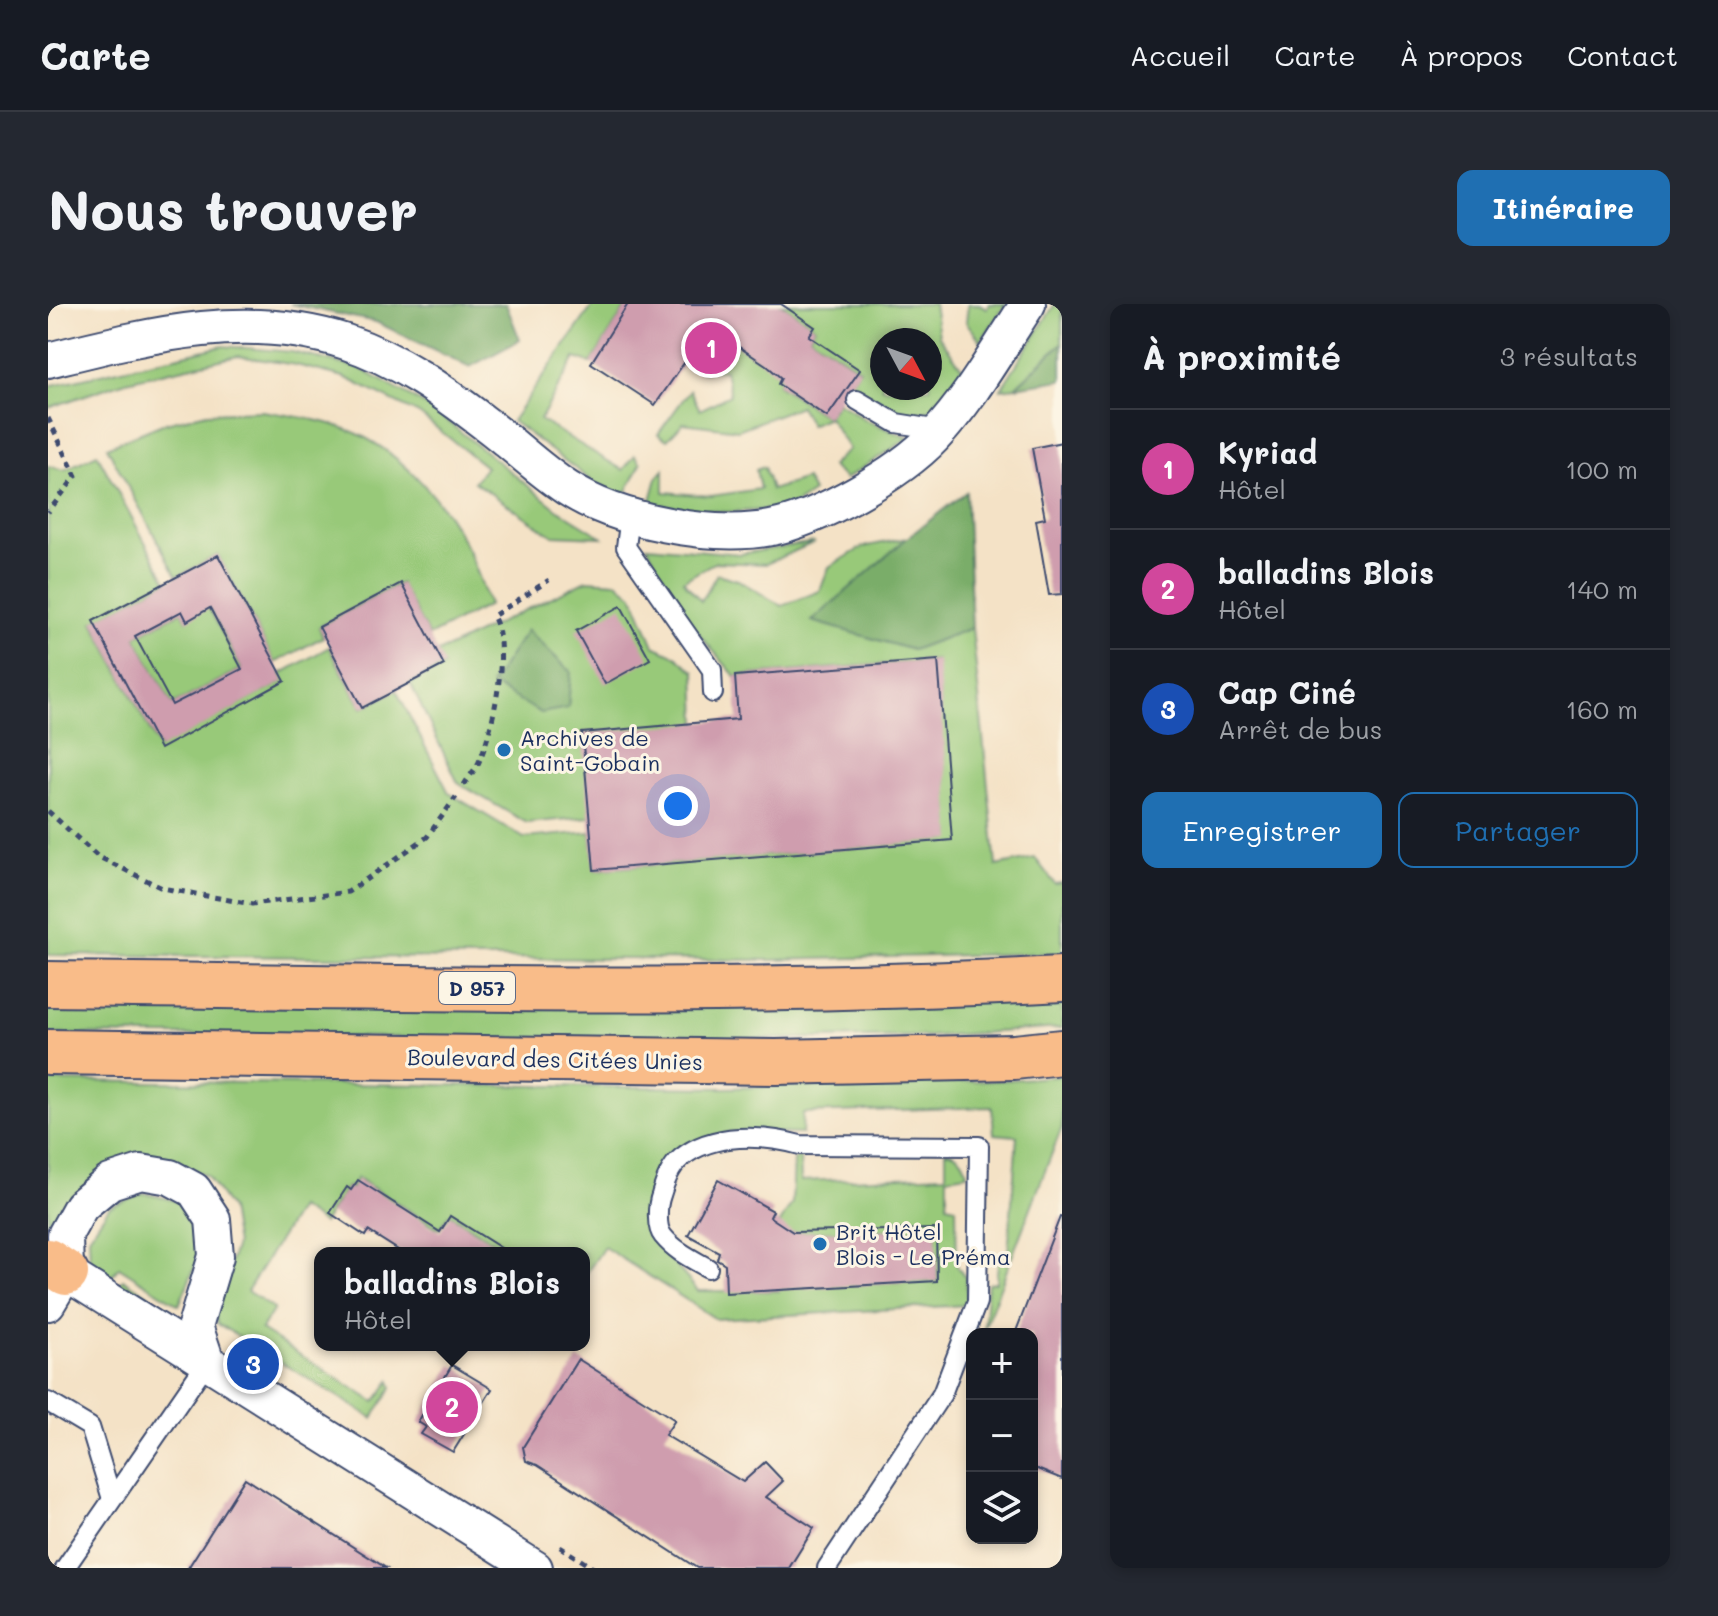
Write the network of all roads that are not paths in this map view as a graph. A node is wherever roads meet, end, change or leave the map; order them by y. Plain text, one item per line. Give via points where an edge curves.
1 (1028, 304) edge
2 (48, 360) edge
3 (857, 400) dead end
4 (940, 430) junction
5 (630, 516) junction
6 (713, 693) dead end
7 (1062, 979) edge
8 (48, 984) edge
9 (48, 1052) edge
10 (1062, 1052) edge
11 (708, 1268) dead end
12 (54, 1279) edge
13 (207, 1362) junction
14 (48, 1402) edge
15 (112, 1499) junction
16 (65, 1568) edge
17 (535, 1568) edge
18 (827, 1568) edge

1 - 4 street
2 - 5 street via 155,334 216,326 259,326 345,341 424,379 567,489
3 - 4 lane via 896,423
4 - 5 street via 881,478 773,528 714,530
5 - 6 lane via 626,547 712,670
7 - 8 main road, D 957 via 748,991
9 - 10 main road, Boulevard des Citées Unies via 776,1062
11 - 18 lane via 675,1249 660,1233 658,1203 680,1158 700,1148 748,1138 800,1145 979,1146 977,1302 942,1394
12 - 13 street
12 - 13 street via 65,1235 81,1206 110,1182 141,1172 170,1177 194,1190 213,1219 216,1256 195,1326
13 - 15 lane
13 - 17 street
14 - 15 lane via 90,1427
15 - 16 lane

